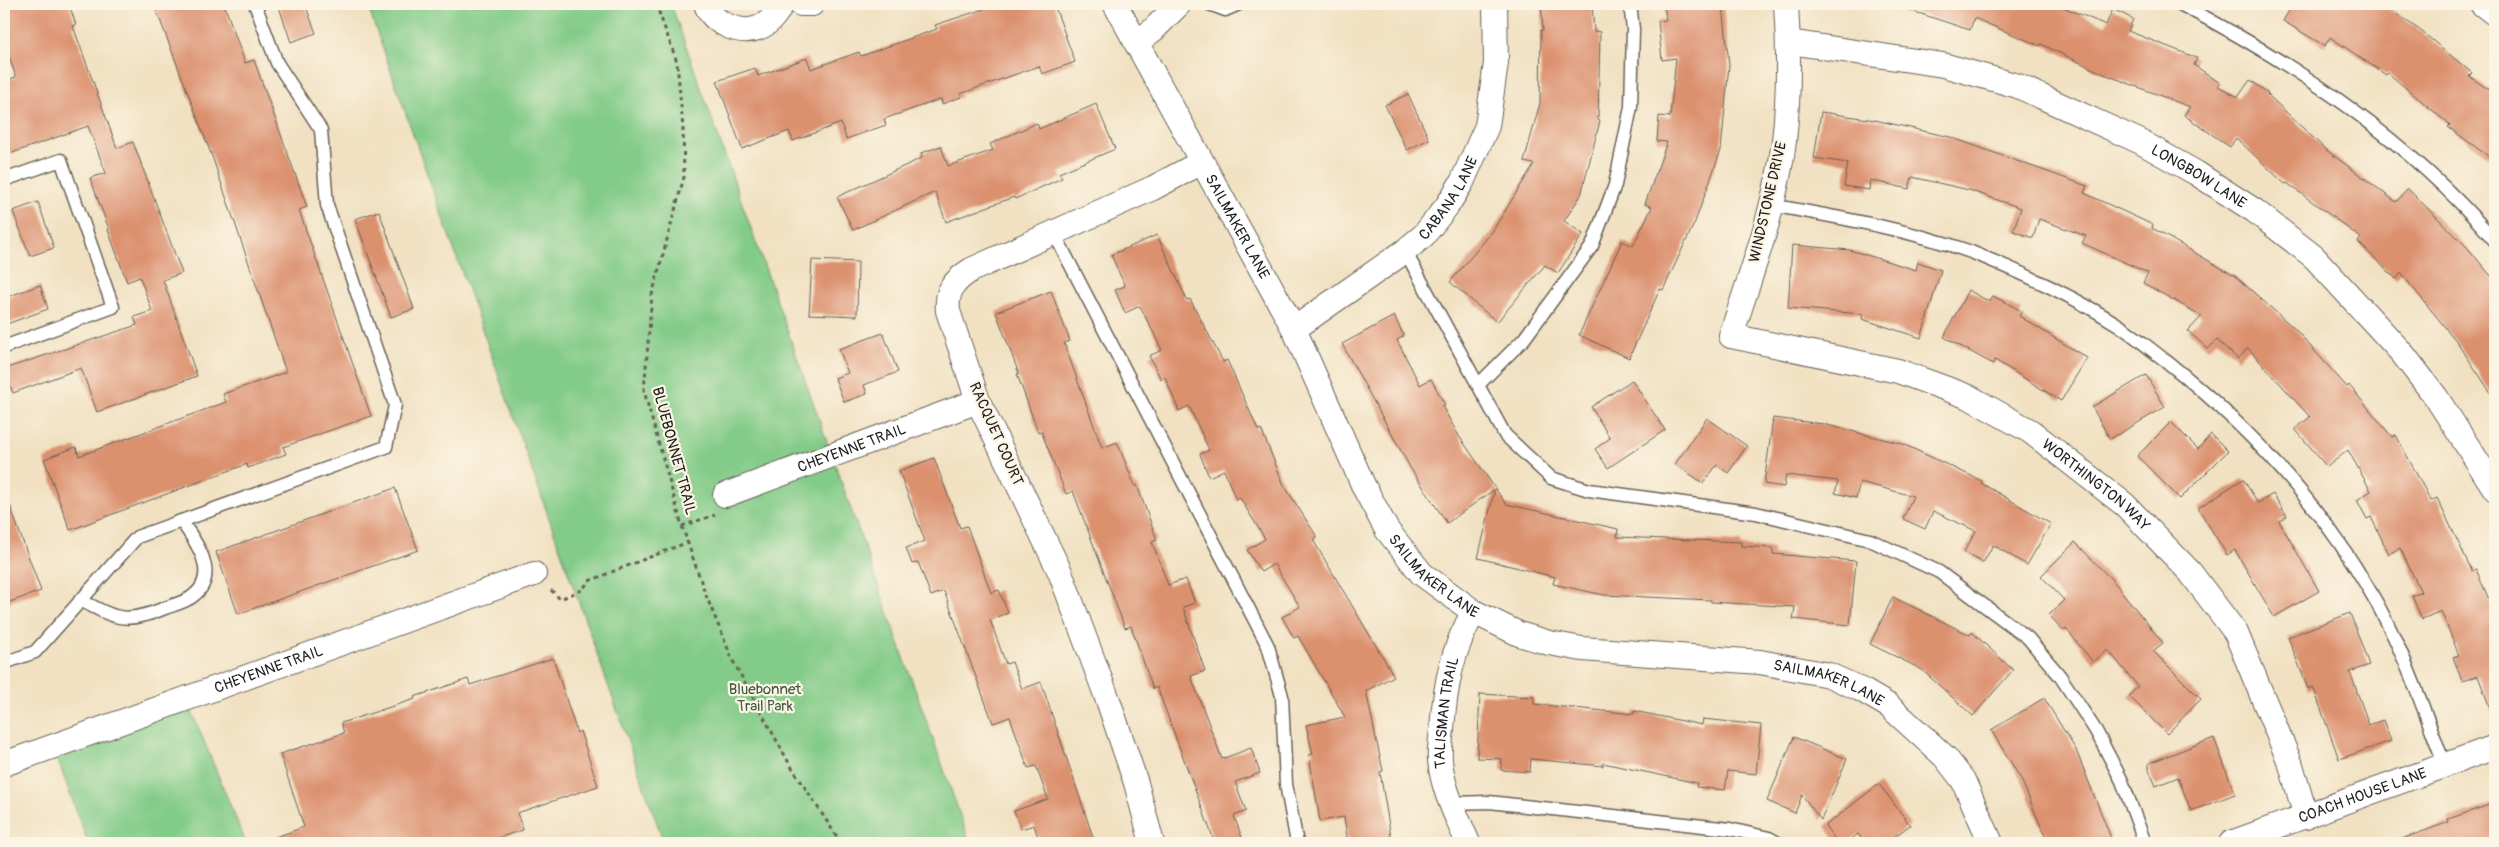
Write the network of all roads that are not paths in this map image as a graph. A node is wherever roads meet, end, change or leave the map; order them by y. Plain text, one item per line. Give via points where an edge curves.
1 (255, 4) edge
2 (706, 4) edge
3 (782, 4) edge
4 (801, 4) edge
5 (812, 4) edge
6 (1115, 4) edge
7 (1179, 4) edge
8 (1209, 4) edge
9 (1239, 4) edge
10 (1494, 4) edge
11 (1630, 4) edge
12 (1786, 4) edge
13 (2180, 4) edge
14 (2482, 4) edge
15 (2495, 14) edge
16 (1789, 42) junction
17 (1136, 43) junction
18 (1202, 162) junction
19 (4, 180) edge
20 (1771, 205) junction
21 (1054, 232) junction
22 (2495, 241) edge
23 (1405, 251) junction
24 (1294, 329) junction
25 (1732, 336) joint
26 (4, 347) edge
27 (1478, 385) junction
28 (978, 401) junction
29 (2495, 489) edge
30 (725, 494) road end
31 (181, 520) junction
32 (534, 574) road end
33 (80, 600) junction
34 (1474, 612) junction
35 (4, 664) edge
36 (2495, 747) edge
37 (4, 764) edge
38 (2446, 766) junction
39 (1451, 803) junction
40 (2306, 818) junction
41 (1152, 843) edge
42 (1297, 843) edge
43 (1468, 843) edge
44 (1778, 843) edge
45 (1991, 843) edge
46 (2145, 843) edge
47 (2231, 843) edge

1 - 31 lane via 277,63 321,130 327,205 395,405 386,447
2 - 3 street via 720,22 738,30 758,28 774,18
4 - 5 street
6 - 17 street, SAILMAKER LANE
7 - 17 street
8 - 9 lane via 1225,10
10 - 23 street, CABANA LANE via 1496,63 1487,126 1462,182 1447,206
11 - 27 lane via 1633,29 1631,107 1615,185 1592,246 1524,339
12 - 16 street, WINDSTONE DRIVE
13 - 22 lane via 2239,35 2326,90 2402,148 2475,217
14 - 15 street
16 - 20 street, WINDSTONE DRIVE via 1784,141
16 - 29 street, LONGBOW LANE via 1943,66 2018,86 2140,142 2196,173 2255,211 2314,257 2402,353 2451,419
17 - 18 street, SAILMAKER LANE
18 - 21 street, RACQUET COURT via 1153,188
18 - 24 street, SAILMAKER LANE
19 - 26 lane via 61,160 113,307
20 - 25 street, WINDSTONE DRIVE
20 - 38 lane via 1868,223 1969,252 2052,287 2119,325 2203,390 2278,463 2332,530 2368,587 2400,648
21 - 28 street, RACQUET COURT via 971,270 955,280 950,289 948,312
21 - 42 lane via 1268,646 1282,696 1286,784
23 - 24 street, CABANA LANE
23 - 27 lane
24 - 34 street, SAILMAKER LANE via 1364,487 1387,530 1422,574
25 - 40 street, WORTHINGTON WAY via 1898,371 1969,397 2030,431 2124,505 2190,572 2236,633 2291,765
27 - 46 lane via 1505,435 1551,478 1589,490 1756,513 1870,540 1939,572 2028,638 2060,676 2096,731 2122,781
28 - 30 street, CHEYENNE TRAIL
28 - 41 street, RACQUET COURT via 1060,572 1109,703
31 - 33 lane via 137,537
31 - 33 lane via 206,565 203,583 194,596 133,617 116,617
32 - 37 street, CHEYENNE TRAIL
33 - 35 lane via 35,652
34 - 39 street, TALISMAN TRAIL via 1461,634 1444,704 1440,760
34 - 45 street, SAILMAKER LANE via 1519,634 1582,649 1760,662 1828,675 1888,706 1945,757 1963,780
36 - 38 street, COACH HOUSE LANE
38 - 40 street, COACH HOUSE LANE
39 - 43 street, TALISMAN TRAIL
39 - 44 lane via 1489,802 1730,829 1760,835
40 - 47 street, COACH HOUSE LANE

